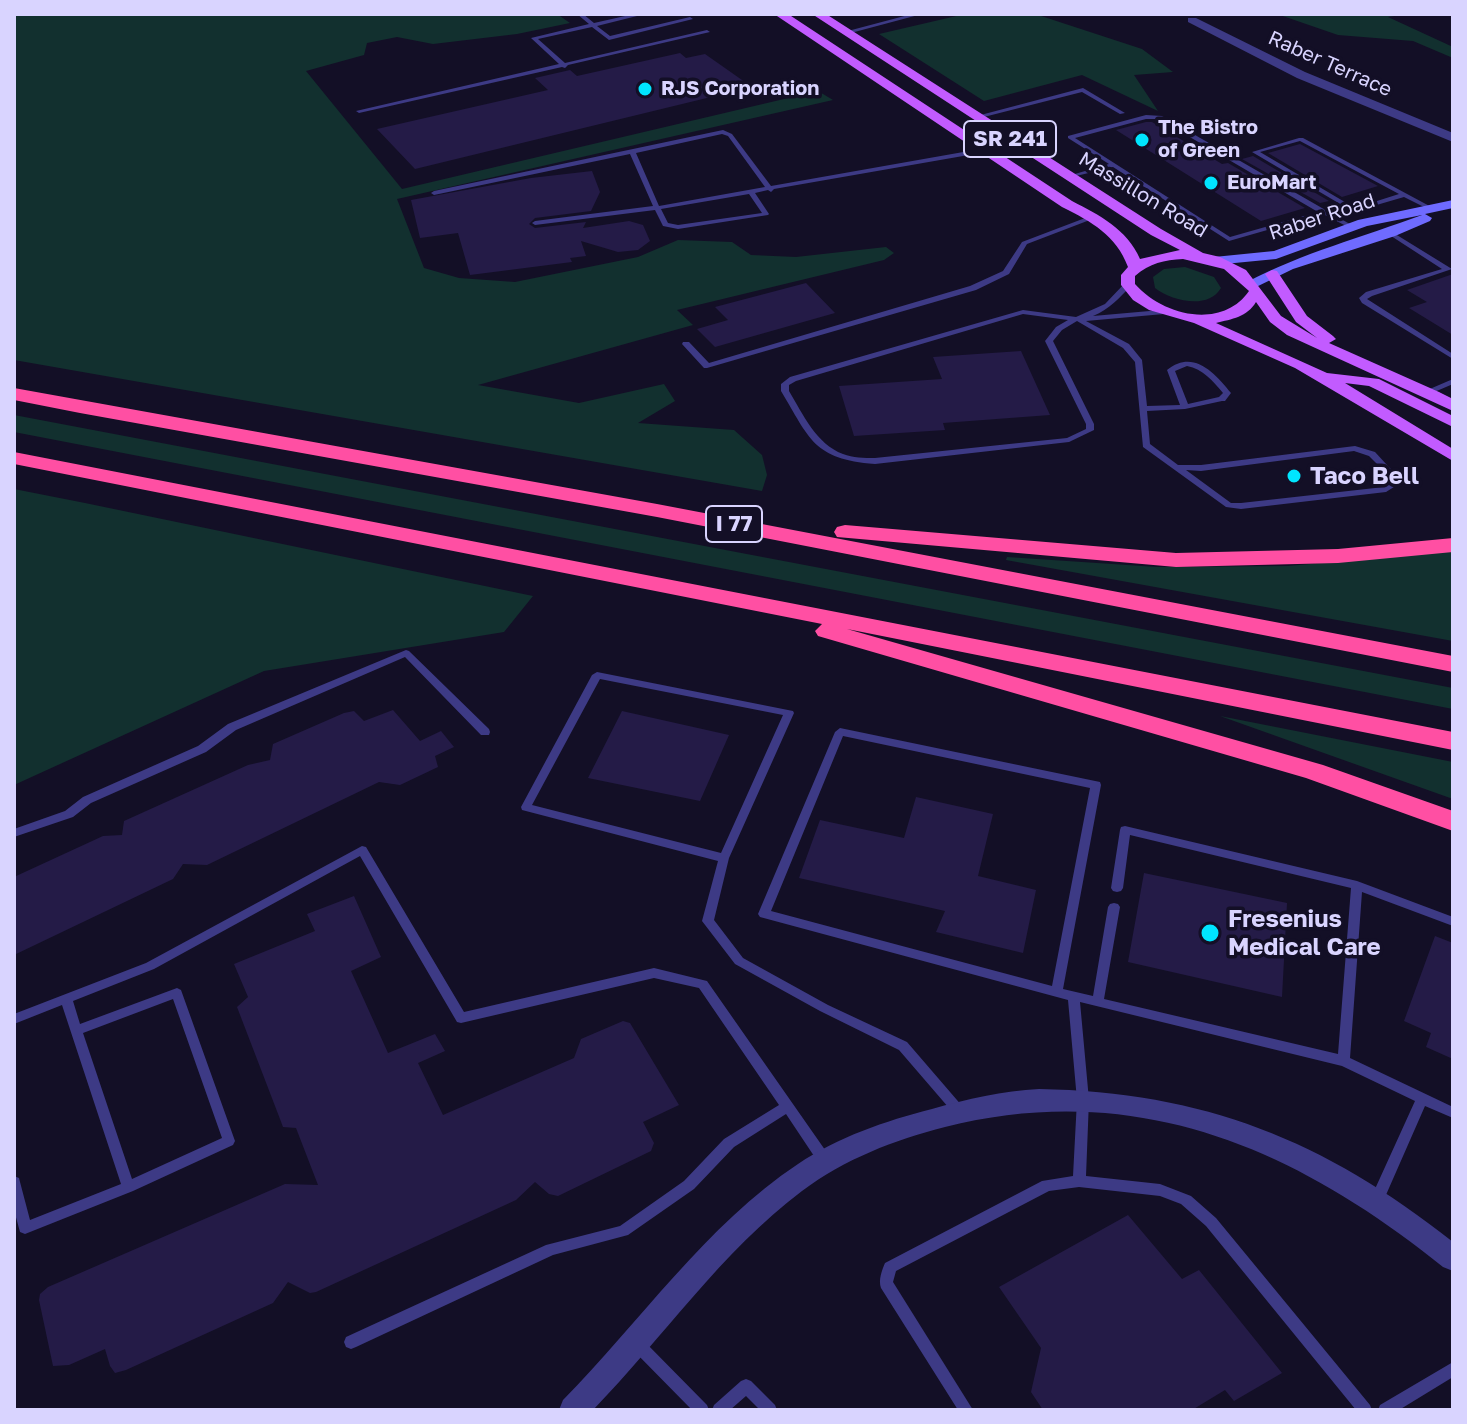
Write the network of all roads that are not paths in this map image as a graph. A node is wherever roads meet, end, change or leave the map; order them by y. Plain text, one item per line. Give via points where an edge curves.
1 (580, 14) edge
2 (642, 14) edge
3 (682, 14) edge
4 (780, 14) edge
5 (818, 14) edge
6 (919, 14) edge
7 (690, 19) junction
8 (1192, 20) dead end
9 (594, 25) junction
10 (847, 32) junction
11 (609, 38) junction
12 (625, 51) junction
13 (565, 66) junction
14 (359, 111) dead end
15 (1122, 113) dead end
16 (976, 117) junction
17 (1453, 138) edge
18 (986, 150) junction
19 (632, 152) junction
20 (1114, 165) junction
21 (1070, 177) junction
22 (771, 190) junction
23 (434, 193) dead end
24 (752, 194) junction
25 (1404, 195) junction
26 (1442, 207) edge
27 (657, 208) junction
28 (1324, 212) junction
29 (1093, 217) junction
30 (535, 223) dead end
31 (1352, 227) junction
32 (1390, 233) junction
33 (1209, 259) junction
34 (1135, 267) junction
35 (1272, 274) junction
36 (1128, 285) junction
37 (1253, 289) junction
38 (1161, 312) junction
39 (1186, 317) junction
40 (1078, 319) junction
41 (686, 344) dead end
42 (1453, 357) edge
43 (1358, 359) junction
44 (1324, 375) junction
45 (1453, 381) edge
46 (1429, 391) junction
47 (14, 394) edge
48 (1453, 406) edge
49 (1185, 407) junction
50 (1143, 409) junction
51 (1453, 422) edge
52 (1453, 456) edge
53 (14, 458) edge
54 (1176, 467) junction
55 (686, 515) junction
56 (1453, 545) edge
57 (744, 601) junction
58 (1453, 664) edge
59 (485, 732) dead end
60 (1453, 741) edge
61 (1453, 821) edge
62 (14, 833) edge
63 (724, 858) junction
64 (1357, 885) junction
65 (1117, 888) dead end
66 (1114, 907) dead end
67 (1453, 922) edge
68 (1057, 992) junction
69 (1074, 996) junction
70 (66, 999) junction
71 (1098, 1002) junction
72 (14, 1019) edge
73 (77, 1030) junction
74 (1344, 1061) junction
75 (1422, 1099) junction
76 (1083, 1100) junction
77 (787, 1107) junction
78 (961, 1113) junction
79 (1453, 1113) edge
80 (825, 1161) junction
81 (1079, 1181) junction
82 (14, 1182) edge
83 (128, 1187) junction
84 (1377, 1200) junction
85 (1453, 1258) edge
86 (351, 1342) dead end
87 (637, 1344) junction
88 (1453, 1369) edge
89 (573, 1410) edge
90 (702, 1410) edge
91 (719, 1410) edge
92 (770, 1410) edge
93 (966, 1410) edge
94 (1365, 1410) edge
95 (1385, 1410) edge

1 - 9 lane
2 - 9 lane
3 - 7 lane
4 - 18 main road, Massillon Road
5 - 10 main road, Massillon Road / SR 241
6 - 10 lane
7 - 11 lane
7 - 12 lane via 707,32
8 - 17 street, Raber Terrace via 1301,75
9 - 11 lane
9 - 13 lane via 534,38
10 - 16 main road, Massillon Road / SR 241
11 - 12 lane
12 - 13 lane
13 - 14 lane
15 - 16 lane via 1083,90
16 - 21 main road, Massillon Road / SR 241
18 - 22 lane
18 - 29 main road, Massillon Road
19 - 22 lane via 723,132
19 - 23 lane
19 - 27 lane
20 - 21 lane
20 - 28 lane via 1229,239
20 - 28 lane via 1070,137 1160,117
21 - 33 main road, Massillon Road / SR 241
22 - 24 lane
24 - 27 lane
24 - 27 lane via 766,214 678,227 665,225
25 - 25 lane via 1301,139 1255,152 1354,210
25 - 26 lane
26 - 31 street, Raber Road
26 - 32 street, Raber Road
27 - 30 lane
28 - 31 lane
29 - 34 main road, Massillon Road via 1121,236
29 - 41 lane via 1024,243 1006,272 973,288 707,366
31 - 33 street, Raber Road via 1276,255
32 - 35 street, Raber Road
32 - 42 lane via 1448,269 1363,298
33 - 34 main road via 1163,256
33 - 37 main road, Massillon Road via 1240,272
34 - 36 main road
35 - 37 street, Raber Road
35 - 43 main road via 1301,319
36 - 38 main road
36 - 40 lane via 1107,306
37 - 39 main road via 1251,303 1241,311 1224,317
37 - 43 main road via 1289,331
38 - 39 main road
38 - 40 lane
39 - 44 main road
40 - 40 lane via 1053,331 1049,341 1090,424 1090,430 1069,440 847,461 823,450 785,391 793,379 1023,312
40 - 50 lane via 1126,346 1139,362
43 - 46 main road
44 - 51 main road via 1373,382
44 - 52 main road
45 - 46 lane
46 - 48 main road
47 - 55 highway, I 77
49 - 49 lane via 1171,370 1196,364 1227,393 1222,399
49 - 50 lane
50 - 54 lane via 1146,445
53 - 57 highway
54 - 54 lane via 1229,505 1241,506 1375,491 1395,478 1364,449 1345,448
55 - 56 highway via 1176,560 1338,556
55 - 58 highway, I 77
57 - 60 highway
57 - 61 highway via 877,647 1314,771
59 - 62 lane via 406,653 232,727 202,749 87,800 69,814
63 - 63 lane via 789,713 597,675 526,807
63 - 78 lane via 708,921 739,961 903,1046
64 - 65 lane via 1125,830
64 - 67 lane
64 - 74 lane
66 - 71 lane
68 - 68 lane via 1096,785 840,732 764,914
68 - 69 lane
69 - 71 lane
69 - 76 lane
70 - 72 lane
70 - 73 lane
70 - 77 lane via 150,966 362,850 461,1018 654,973 703,984
71 - 74 lane
73 - 83 lane
73 - 83 lane via 177,993 229,1141
74 - 75 lane
75 - 79 lane
75 - 84 lane
76 - 78 street via 1037,1100
76 - 81 lane
76 - 84 street via 1149,1107 1242,1132 1302,1156
77 - 80 lane
77 - 86 lane via 729,1143 689,1185 623,1231 551,1249
78 - 80 street via 882,1133
80 - 87 street via 748,1220
81 - 93 lane via 1047,1185 890,1267 886,1283
81 - 94 lane via 1160,1190 1186,1200 1211,1222
82 - 83 lane via 25,1228
84 - 85 street
87 - 89 street
87 - 90 lane
88 - 95 lane
91 - 92 lane via 746,1386

